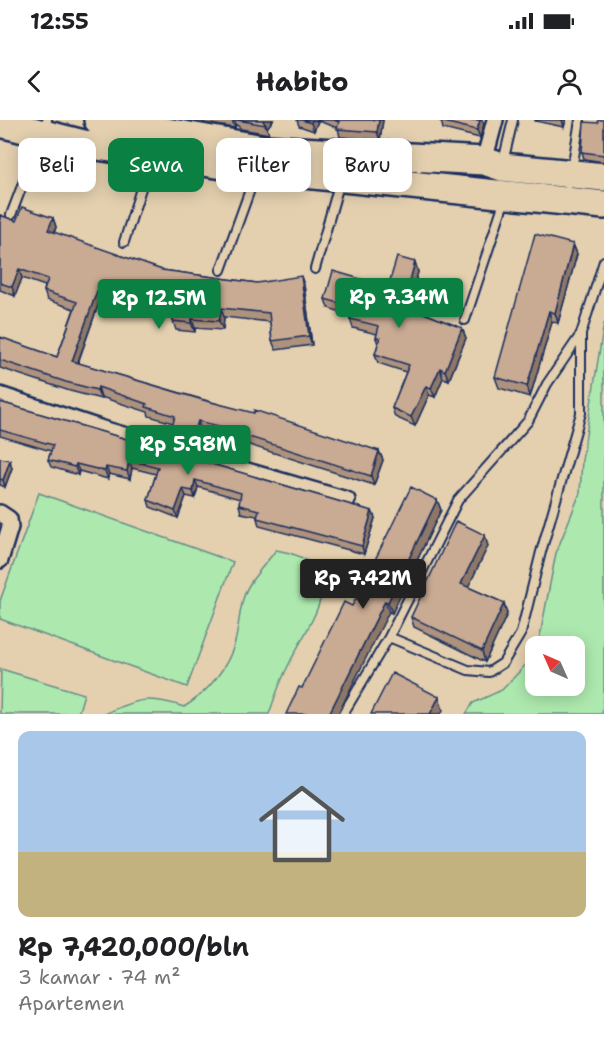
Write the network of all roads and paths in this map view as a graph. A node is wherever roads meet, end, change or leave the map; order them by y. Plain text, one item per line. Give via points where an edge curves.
1 (98, 120) edge
2 (495, 120) edge
3 (513, 120) edge
4 (580, 120) edge
5 (0, 123) edge
6 (44, 127) edge
7 (116, 138) edge
8 (141, 138) edge
9 (412, 171) edge
10 (604, 177) edge
11 (497, 179) junction
12 (570, 187) junction
13 (140, 192) edge
14 (248, 192) edge
15 (336, 192) edge
16 (604, 205) edge
17 (11, 215) dead end
18 (124, 243) dead end
19 (604, 261) edge
20 (315, 269) dead end
21 (221, 270) dead end
22 (465, 320) dead end
23 (581, 334) junction
24 (0, 395) edge
25 (347, 500) dead end
26 (0, 513) edge
27 (0, 560) edge
28 (389, 637) junction
29 (343, 714) edge

1 - 8 highway
2 - 11 street
3 - 11 lane
4 - 12 lane
5 - 6 highway
6 - 7 highway
6 - 17 lane
9 - 11 highway
10 - 12 highway
11 - 12 highway
11 - 22 lane
12 - 16 highway
13 - 18 lane
14 - 21 lane
15 - 20 lane
19 - 23 lane
23 - 28 lane via 547,384 528,421 458,500
23 - 28 lane via 581,412 521,633 503,663 489,672 468,670
24 - 25 street
26 - 27 street via 9,519 10,527
28 - 29 lane

